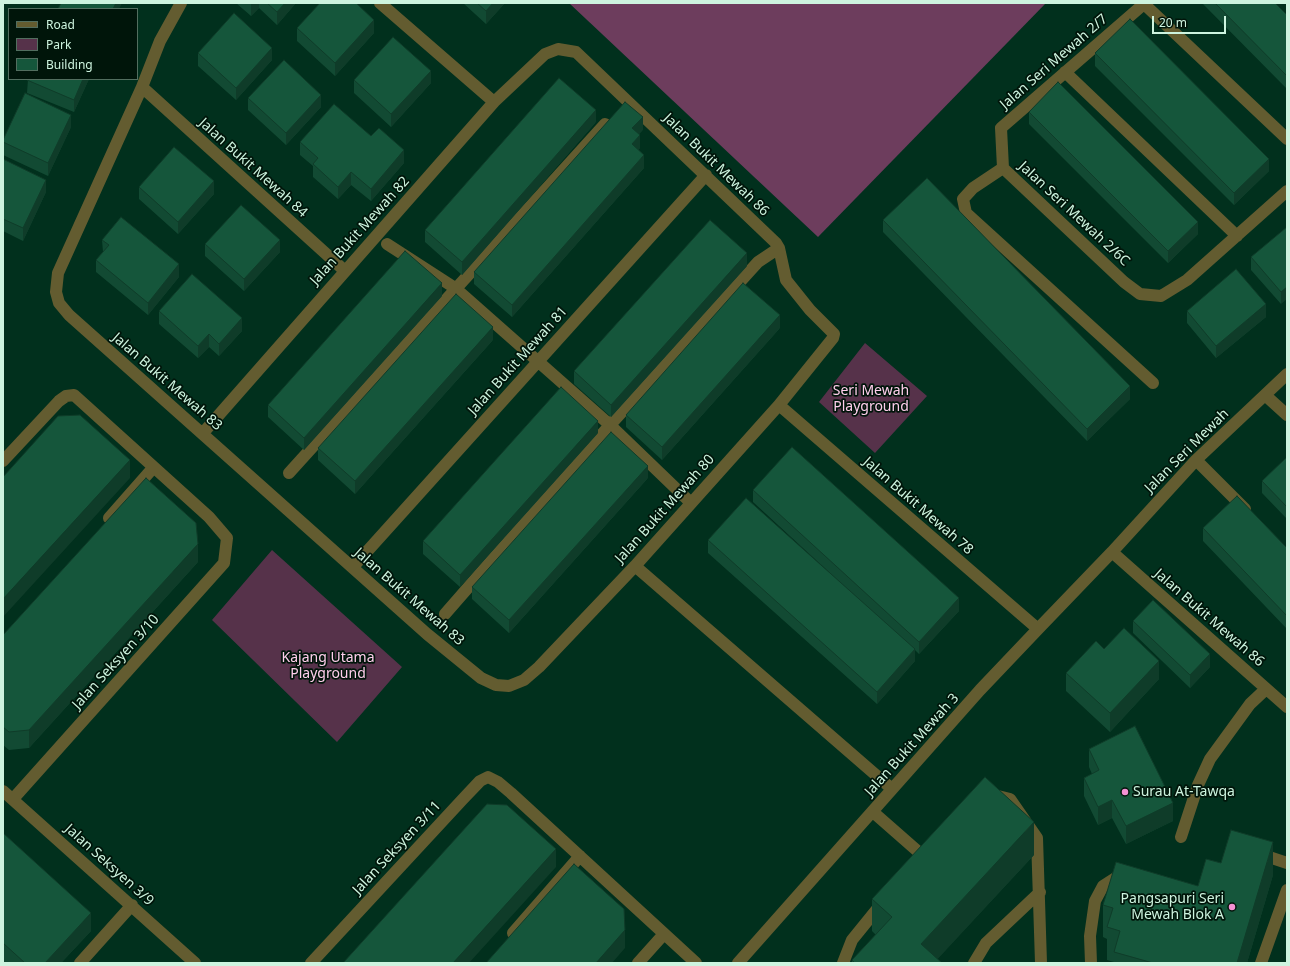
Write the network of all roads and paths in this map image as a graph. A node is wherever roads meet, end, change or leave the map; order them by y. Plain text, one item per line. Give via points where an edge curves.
1 (181, 3) edge
2 (380, 3) edge
3 (1145, 3) edge
4 (545, 54) joint
5 (1066, 72) junction
6 (142, 87) junction
7 (494, 102) junction
8 (605, 124) edge
9 (1001, 128) joint
10 (1287, 139) edge
11 (1003, 168) junction
12 (706, 175) junction
13 (1287, 191) edge
14 (1237, 236) junction
15 (387, 244) dead end
16 (779, 248) junction
17 (345, 271) junction
18 (455, 288) junction
19 (539, 360) junction
20 (1287, 374) edge
21 (1152, 383) dead end
22 (1265, 395) junction
23 (779, 405) junction
24 (1287, 415) edge
25 (610, 425) junction
26 (203, 434) junction
27 (1196, 460) junction
28 (3, 461) edge
29 (153, 468) junction
30 (289, 473) dead end
31 (690, 502) junction
32 (1255, 519) edge
33 (102, 527) edge
34 (1112, 552) junction
35 (635, 566) junction
36 (353, 568) junction
37 (445, 614) dead end
38 (1038, 629) junction
39 (509, 686) joint
40 (1266, 689) junction
41 (1285, 702) edge
42 (892, 789) junction
43 (3, 791) edge
44 (981, 796) edge
45 (13, 799) junction
46 (873, 812) junction
47 (1181, 837) dead end
48 (1245, 849) edge
49 (580, 856) junction
50 (1287, 863) edge
51 (912, 867) edge
52 (1136, 877) edge
53 (1287, 890) edge
54 (892, 891) edge
55 (1040, 892) junction
56 (132, 905) junction
57 (664, 934) junction
58 (508, 939) edge
59 (187, 960) edge
60 (80, 963) edge
61 (311, 963) edge
62 (638, 963) edge
63 (696, 963) edge
64 (738, 963) edge
65 (843, 963) edge
66 (974, 963) edge
67 (1041, 963) edge
68 (1091, 963) edge
69 (1261, 963) edge

1 - 6 street, Jalan Bukit Mewah 83 via 160,41
2 - 7 street
3 - 5 street, Jalan Seri Mewah 2/7
3 - 10 street
4 - 7 street, Jalan Bukit Mewah 82
4 - 12 street, Jalan Bukit Mewah 86 via 558,49 576,52
5 - 9 street, Jalan Seri Mewah 2/7
5 - 14 street
6 - 17 street, Jalan Bukit Mewah 84
6 - 26 street, Jalan Bukit Mewah 83 via 58,273 56,292 59,303 69,315
7 - 17 street, Jalan Bukit Mewah 82
8 - 18 street
9 - 11 street, Jalan Seri Mewah 2/6C
11 - 14 street, Jalan Seri Mewah 2/6C via 1140,294 1161,296 1187,280
11 - 21 street via 973,188 963,199 966,213
12 - 16 street, Jalan Bukit Mewah 86
12 - 19 street, Jalan Bukit Mewah 81
13 - 14 street
15 - 18 street
16 - 23 street, Jalan Bukit Mewah 80 via 786,280 810,310 833,332 833,338
16 - 25 street via 758,262
17 - 26 street, Jalan Bukit Mewah 82
18 - 19 street
18 - 30 street
19 - 25 street
19 - 36 street, Jalan Bukit Mewah 81
20 - 22 street, Jalan Seri Mewah
22 - 24 street
22 - 27 street, Jalan Seri Mewah
23 - 31 street, Jalan Bukit Mewah 80
23 - 38 street, Jalan Bukit Mewah 78
25 - 31 street
25 - 37 street
26 - 36 street, Jalan Bukit Mewah 83
27 - 32 street
27 - 34 street, Jalan Seri Mewah
28 - 29 street via 58,401 74,395
29 - 33 street
29 - 45 street, Jalan Seksyen 3/10 via 209,516 227,538 224,563
31 - 35 street, Jalan Bukit Mewah 80
34 - 38 street, Jalan Bukit Mewah 3
34 - 40 street, Jalan Bukit Mewah 86
35 - 39 street, Jalan Bukit Mewah 80 via 538,667 524,680
35 - 42 street
36 - 39 street, Jalan Bukit Mewah 83 via 481,678 496,685
38 - 42 street, Jalan Bukit Mewah 3
40 - 41 street, Jalan Bukit Mewah 86
40 - 47 street via 1250,704 1210,759 1198,785
42 - 46 street, Jalan Bukit Mewah 3
43 - 45 street, Jalan Seksyen 3/9
44 - 55 street via 993,795 1010,799 1037,838
45 - 56 street, Jalan Seksyen 3/9
46 - 51 street via 925,852
46 - 64 street, Jalan Bukit Mewah 3
48 - 50 street
49 - 57 street
49 - 58 street
49 - 61 street, Jalan Seksyen 3/11 via 511,793 493,778 488,777 480,781
52 - 68 street via 1117,877 1103,886 1095,901 1090,936
53 - 69 street
54 - 65 street via 852,940
55 - 66 street via 986,943
55 - 67 street
56 - 59 street, Jalan Seksyen 3/9
56 - 60 street
57 - 62 street
57 - 63 street

